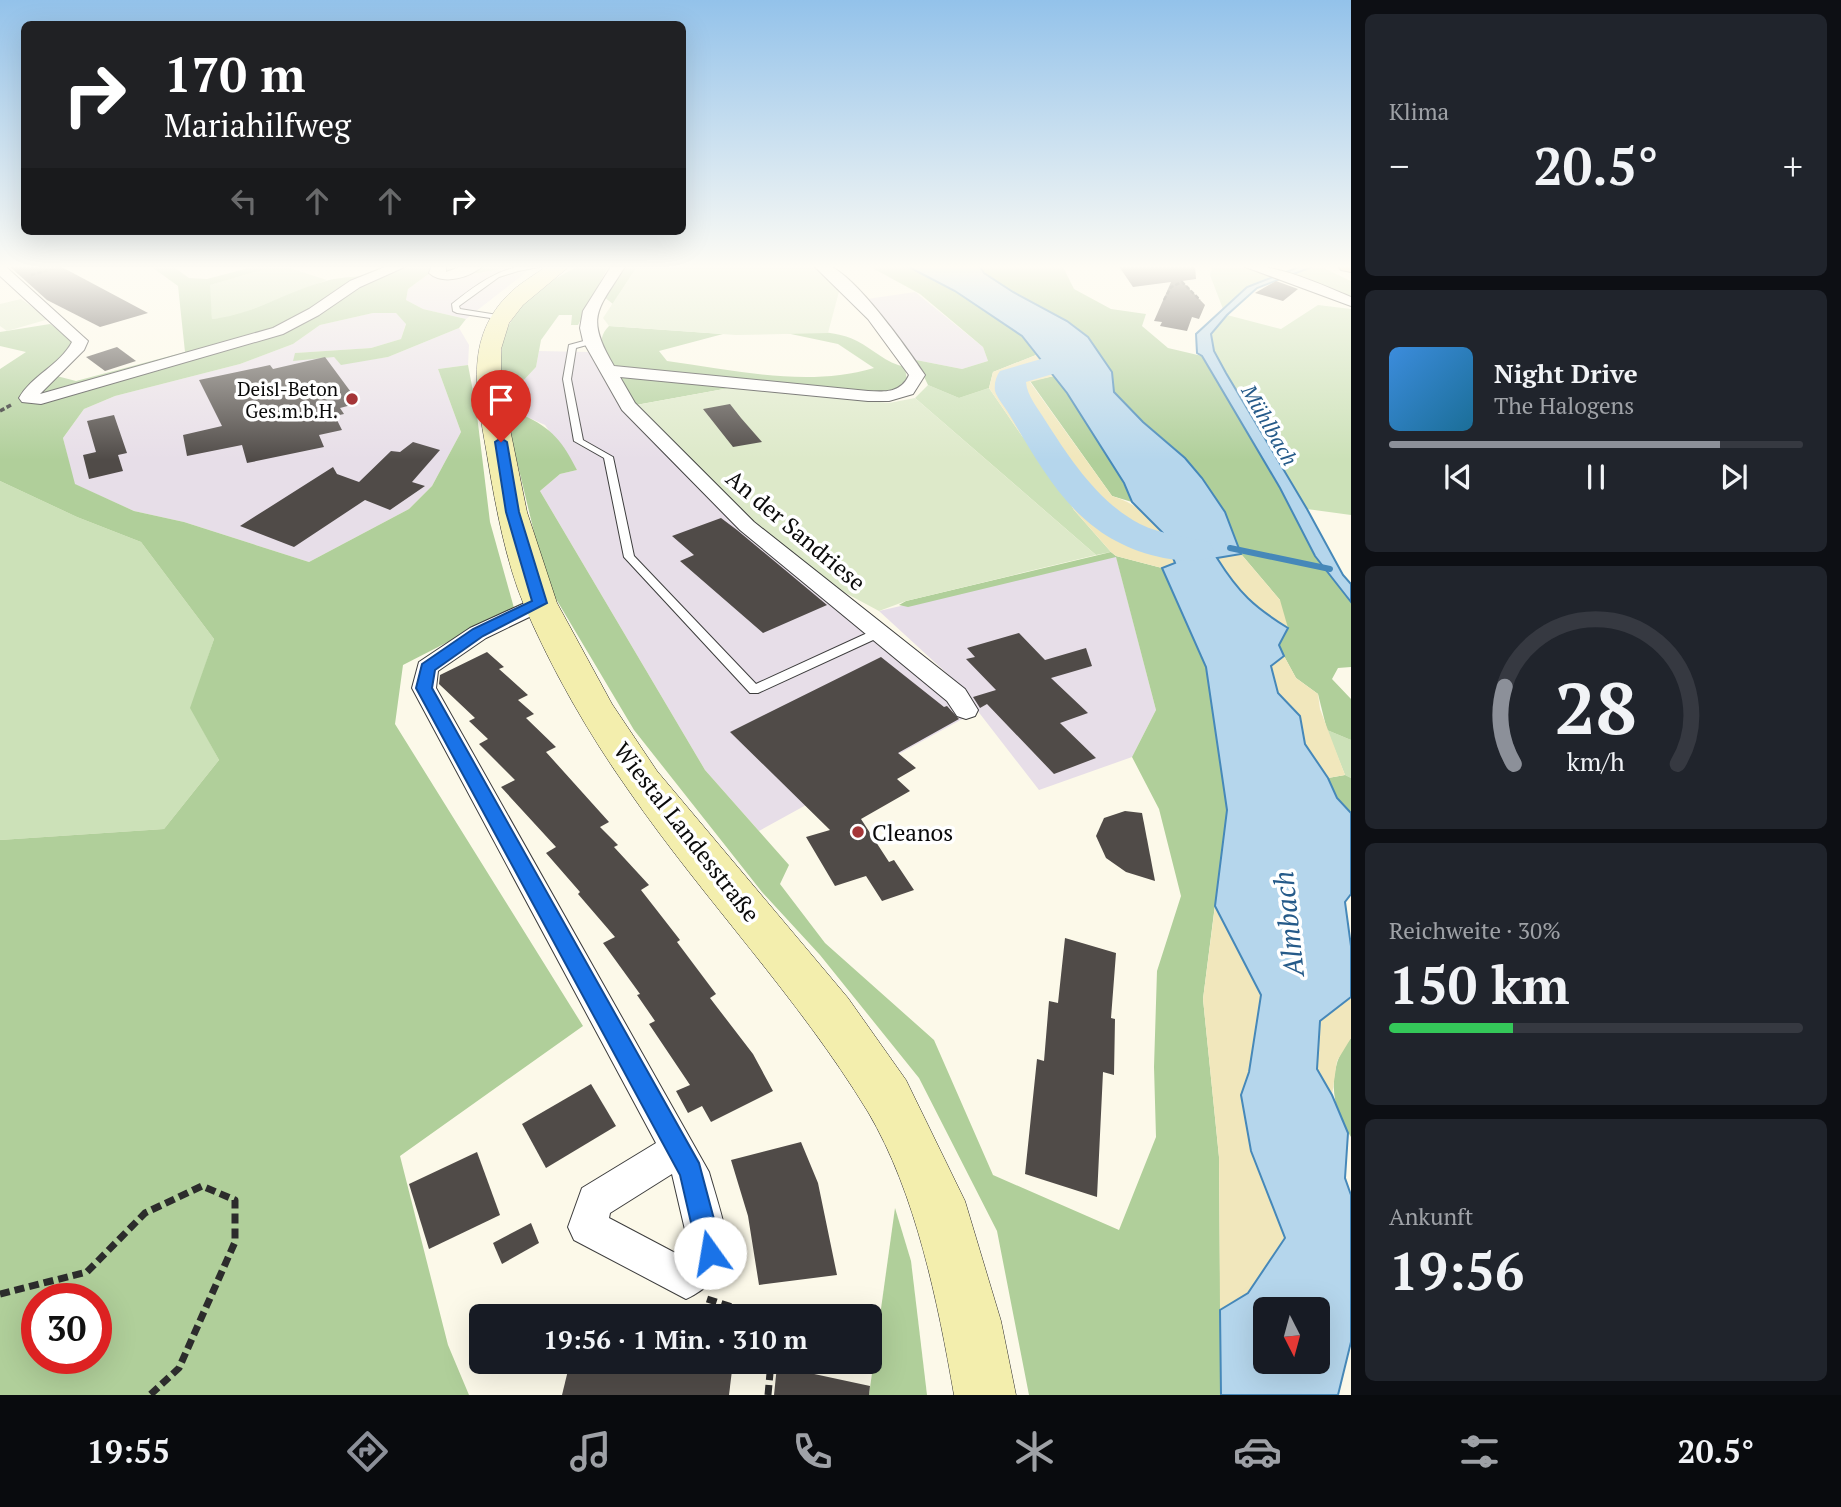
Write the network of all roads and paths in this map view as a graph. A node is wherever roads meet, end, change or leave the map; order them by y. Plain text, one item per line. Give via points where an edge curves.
1 (68, 330) edge
2 (280, 330) edge
3 (495, 330) edge
4 (588, 330) edge
5 (884, 330) edge
6 (591, 341) junction
7 (610, 372) junction
8 (540, 603) junction
9 (880, 632) junction
10 (966, 710) dead end
11 (678, 1150) junction
12 (686, 1279) junction
13 (0, 1294) edge
14 (723, 1304) edge
15 (770, 1374) edge
16 (150, 1395) edge
17 (768, 1395) edge
18 (985, 1395) edge

1 - 2 street via 80,341 78,347 28,398 41,399
3 - 8 main road, Wiestal Landesstraße via 488,385 512,512
4 - 6 street
5 - 7 street via 918,375 908,392 884,397 849,395
6 - 7 street, An der Sandriese
6 - 9 lane via 572,347 567,379 579,441 607,457 628,557 754,690
7 - 9 street, An der Sandriese via 628,406 747,526
8 - 11 street via 478,633 427,668 424,688
8 - 18 main road, Wiestal Landesstraße via 596,710 643,781 831,1013 888,1098 937,1202 971,1321
9 - 10 street, An der Sandriese via 956,695
11 - 12 street via 691,1172 710,1253
11 - 12 street via 595,1201 587,1227
12 - 14 path via 704,1298
13 - 16 path via 87,1272 145,1213 202,1186 235,1200 235,1242 230,1254 179,1368
15 - 17 path

